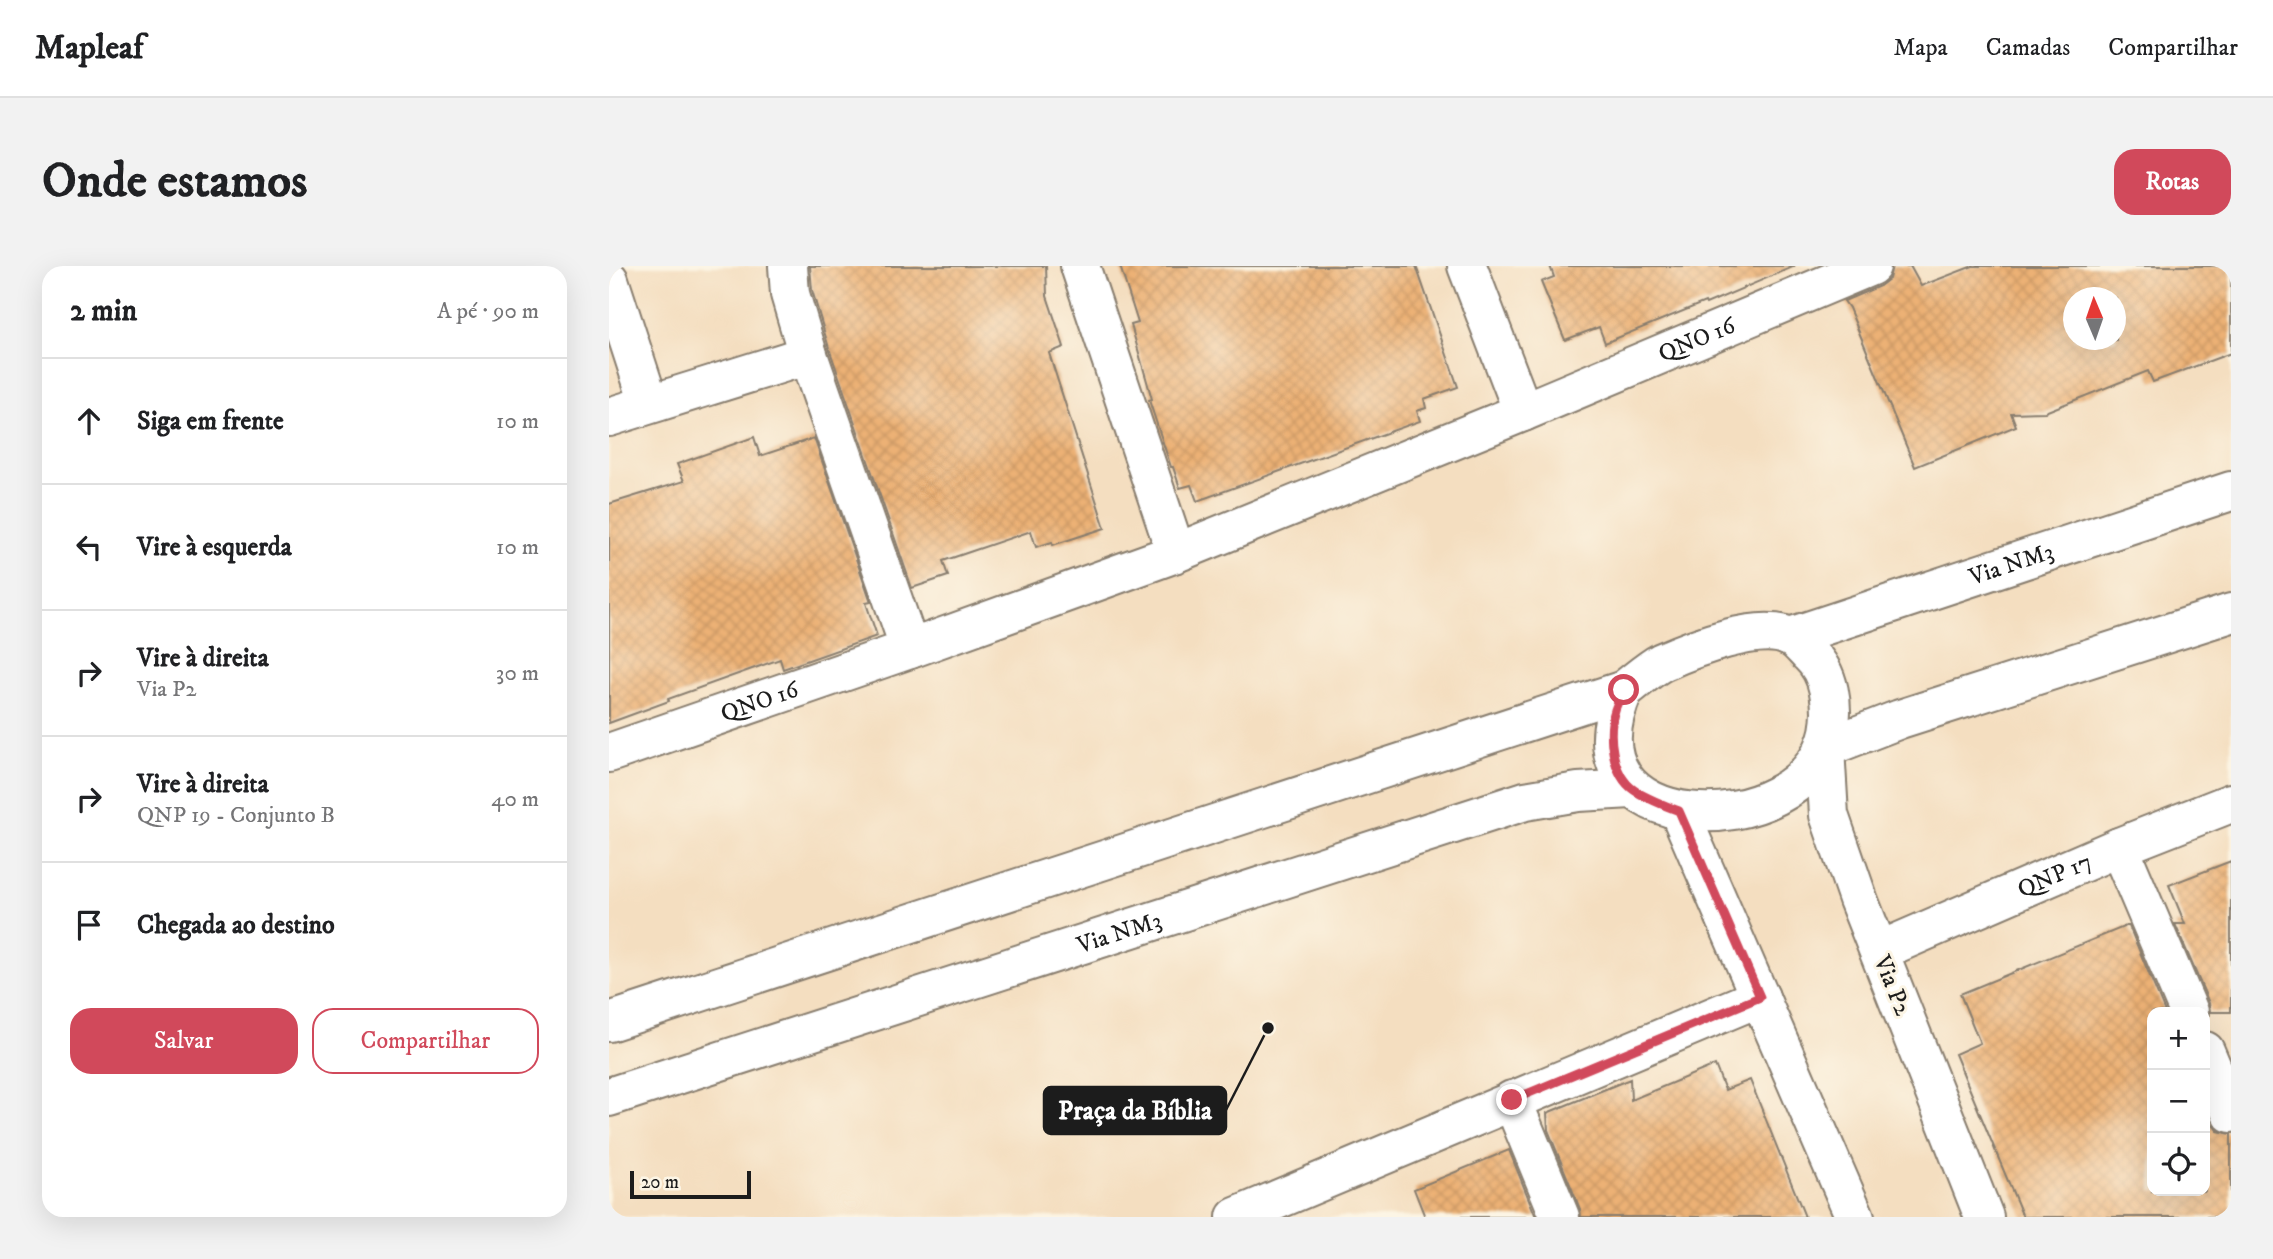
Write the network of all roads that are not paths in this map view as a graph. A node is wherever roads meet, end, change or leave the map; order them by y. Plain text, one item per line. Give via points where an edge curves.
1 (788, 266) edge
2 (1080, 266) edge
3 (1467, 266) edge
4 (1871, 266) edge
5 (609, 280) edge
6 (808, 355) junction
7 (649, 403) junction
8 (1523, 412) junction
9 (609, 417) edge
10 (2231, 491) edge
11 (1176, 553) junction
12 (2231, 613) edge
13 (1790, 636) junction
14 (910, 649) junction
15 (1624, 690) junction
16 (1825, 748) junction
17 (609, 753) edge
18 (1632, 789) junction
19 (2231, 803) edge
20 (1679, 811) junction
21 (2119, 846) junction
22 (1879, 951) junction
23 (1760, 997) junction
24 (2187, 1007) edge
25 (609, 1022) edge
26 (2210, 1063) edge
27 (609, 1097) edge
28 (1512, 1100) junction
29 (2231, 1113) edge
30 (1301, 1205) edge
31 (1236, 1217) edge
32 (1560, 1217) edge
33 (1854, 1217) edge
34 (1984, 1217) edge

1 - 6 main road via 790,294
2 - 11 main road
3 - 8 main road
4 - 8 main road, QNO 16
5 - 7 main road
6 - 7 main road
6 - 14 main road
7 - 9 main road
8 - 11 main road, QNO 16
10 - 13 main road, Via NM3
11 - 14 main road, QNO 16
12 - 16 main road via 1900,719
13 - 15 main road via 1760,632 1716,641 1660,663
13 - 16 main road via 1820,664 1829,686 1831,723
14 - 17 main road, QNO 16
15 - 18 main road via 1612,727 1614,756
15 - 25 main road
16 - 20 main road via 1799,782 1762,803 1718,813
16 - 22 main road, Via P2 via 1829,815
18 - 20 main road
18 - 27 main road, Via NM3 via 1525,801
19 - 21 main road, QNP 17
20 - 23 main road
21 - 22 main road, QNP 17
21 - 24 main road
22 - 34 main road, Via P2
23 - 28 main road
23 - 33 main road
26 - 29 main road
28 - 30 main road
28 - 32 main road
30 - 31 main road

